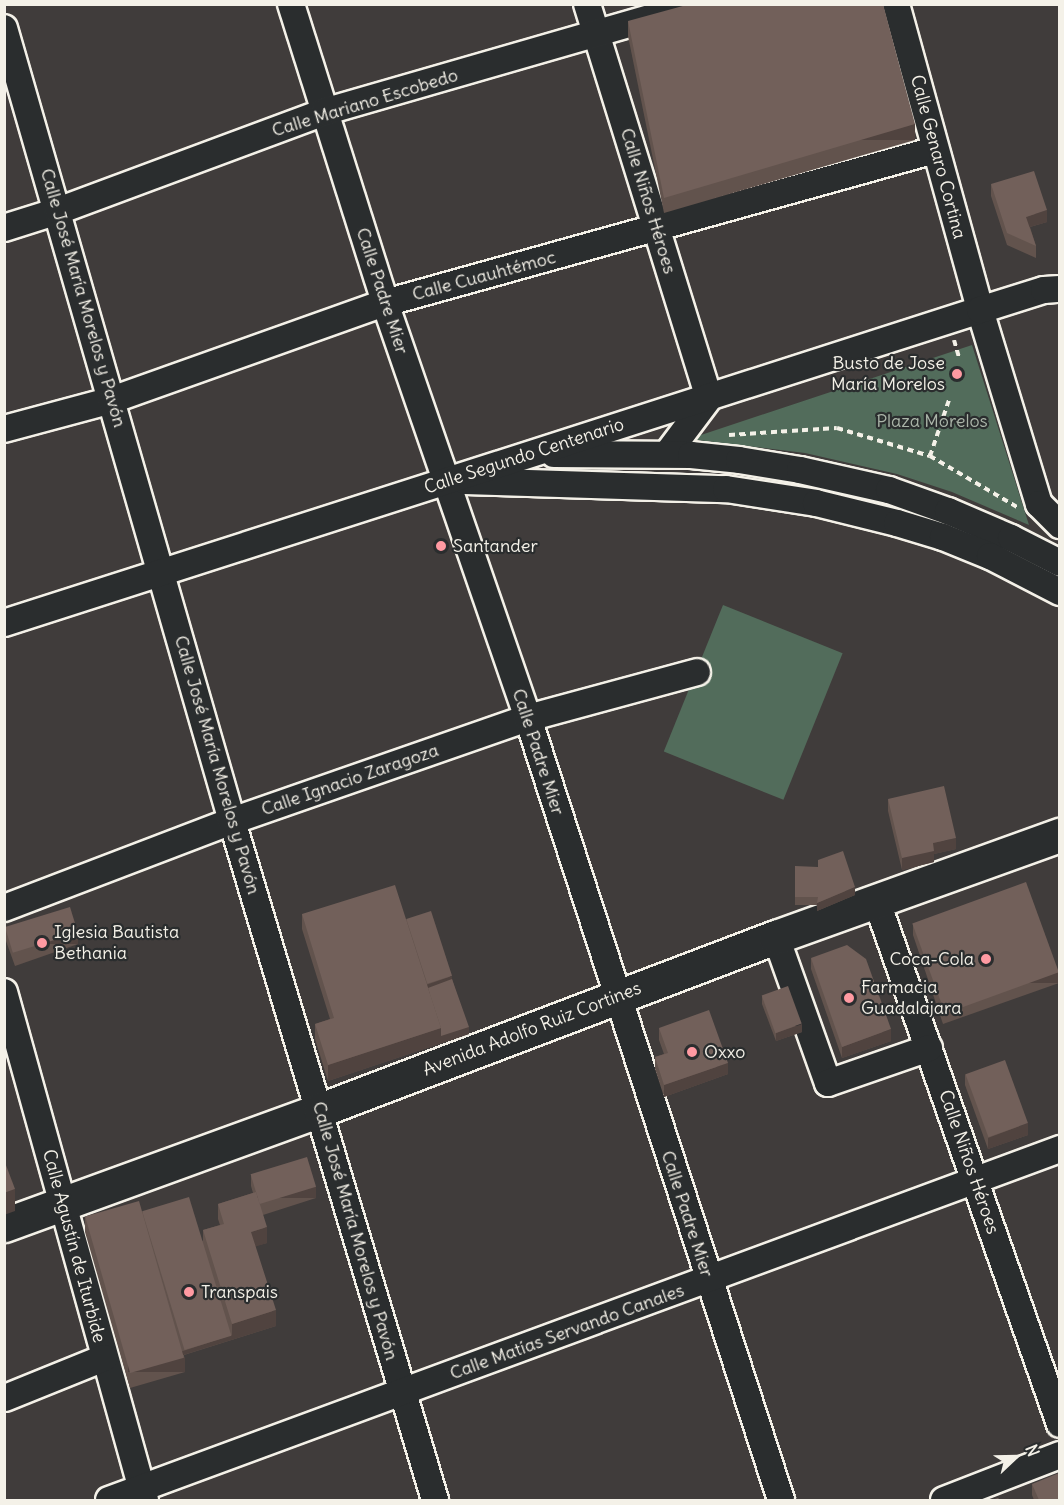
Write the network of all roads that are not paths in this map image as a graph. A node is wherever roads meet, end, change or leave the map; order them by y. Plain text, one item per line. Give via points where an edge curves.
1 (291, 4) edge
2 (587, 4) edge
3 (697, 4) edge
4 (896, 4) edge
5 (4, 28) edge
6 (596, 34) junction
7 (324, 112) junction
8 (935, 150) junction
9 (58, 211) junction
10 (4, 228) edge
11 (657, 228) junction
12 (1054, 286) edge
13 (386, 303) junction
14 (980, 310) junction
15 (709, 398) junction
16 (112, 400) junction
17 (4, 429) edge
18 (530, 454) junction
19 (667, 454) junction
20 (446, 480) junction
21 (889, 490) junction
22 (882, 519) junction
23 (1059, 525) edge
24 (1059, 563) edge
25 (161, 573) junction
26 (1059, 592) edge
27 (4, 623) edge
28 (697, 672) dead end
29 (528, 718) junction
30 (232, 820) junction
31 (1059, 835) edge
32 (877, 902) junction
33 (4, 908) edge
34 (776, 937) junction
35 (4, 992) edge
36 (616, 996) junction
37 (929, 1048) junction
38 (320, 1110) junction
39 (1059, 1149) edge
40 (975, 1179) junction
41 (64, 1203) junction
42 (4, 1225) edge
43 (708, 1279) junction
44 (104, 1358) junction
45 (402, 1393) junction
46 (5, 1398) edge
47 (1059, 1424) edge
48 (1059, 1455) edge
49 (143, 1495) edge
50 (109, 1500) edge
51 (435, 1500) edge
52 (781, 1500) edge
53 (944, 1500) edge

1 - 7 street, Calle Padre Mier
2 - 6 street, Calle Niños Héroes
3 - 6 street, Calle Mariano Escobedo
4 - 8 street, Calle Genaro Cortina
5 - 9 street, Calle José María Morelos y Pavón
6 - 7 street, Calle Mariano Escobedo
6 - 11 street, Calle Niños Héroes
7 - 9 street, Calle Mariano Escobedo
7 - 13 street, Calle Padre Mier
8 - 11 street, Calle Cuauhtémoc
8 - 14 street, Calle Genaro Cortina
9 - 10 street, Calle Mariano Escobedo
9 - 16 street, Calle José María Morelos y Pavón
11 - 13 street, Calle Cuauhtémoc
11 - 15 street, Calle Niños Héroes
12 - 14 street, Calle Segundo Centenario
13 - 16 street, Calle Cuauhtémoc
13 - 20 street, Calle Padre Mier
14 - 15 street, Calle Segundo Centenario
14 - 23 street, Calle Genaro Cortina via 1039,504
15 - 18 street, Calle Segundo Centenario
15 - 19 street
16 - 17 street, Calle Cuauhtémoc
16 - 25 street, Calle José María Morelos y Pavón
18 - 19 street
18 - 20 street, Calle Segundo Centenario
19 - 21 street via 749,461
20 - 22 street via 726,489 816,503
20 - 25 street, Calle Segundo Centenario
20 - 29 street, Calle Padre Mier
21 - 22 street
21 - 24 street via 990,529
22 - 26 street via 990,556
25 - 27 street, Calle Segundo Centenario
25 - 30 street, Calle José María Morelos y Pavón
28 - 29 street, Calle Ignacio Zaragoza
29 - 30 street, Calle Ignacio Zaragoza
29 - 36 street, Calle Padre Mier
30 - 33 street, Calle Ignacio Zaragoza
30 - 38 street, Calle José María Morelos y Pavón
31 - 32 main road, Avenida Adolfo Ruiz Cortines
32 - 34 main road, Avenida Adolfo Ruiz Cortines
32 - 37 street, Calle Niños Héroes
34 - 36 main road, Avenida Adolfo Ruiz Cortines
34 - 37 street via 828,1083
35 - 41 street, Calle Agustín de Iturbide
36 - 38 main road, Avenida Adolfo Ruiz Cortines
36 - 43 street, Calle Padre Mier
37 - 40 street, Calle Niños Héroes
38 - 41 main road, Avenida Adolfo Ruiz Cortines
38 - 45 street, Calle José María Morelos y Pavón
39 - 40 street, Calle Matías Servando Canales
40 - 43 street, Calle Matías Servando Canales
40 - 47 street, Calle Niños Héroes
41 - 42 main road, Avenida Adolfo Ruiz Cortines
41 - 44 street, Calle Agustín de Iturbide
43 - 45 street, Calle Matías Servando Canales
43 - 52 street, Calle Padre Mier
44 - 46 street
44 - 49 street, Calle Agustín de Iturbide
45 - 49 street, Calle Matías Servando Canales
45 - 51 street, Calle José María Morelos y Pavón
48 - 53 street
49 - 50 street, Calle Matías Servando Canales

